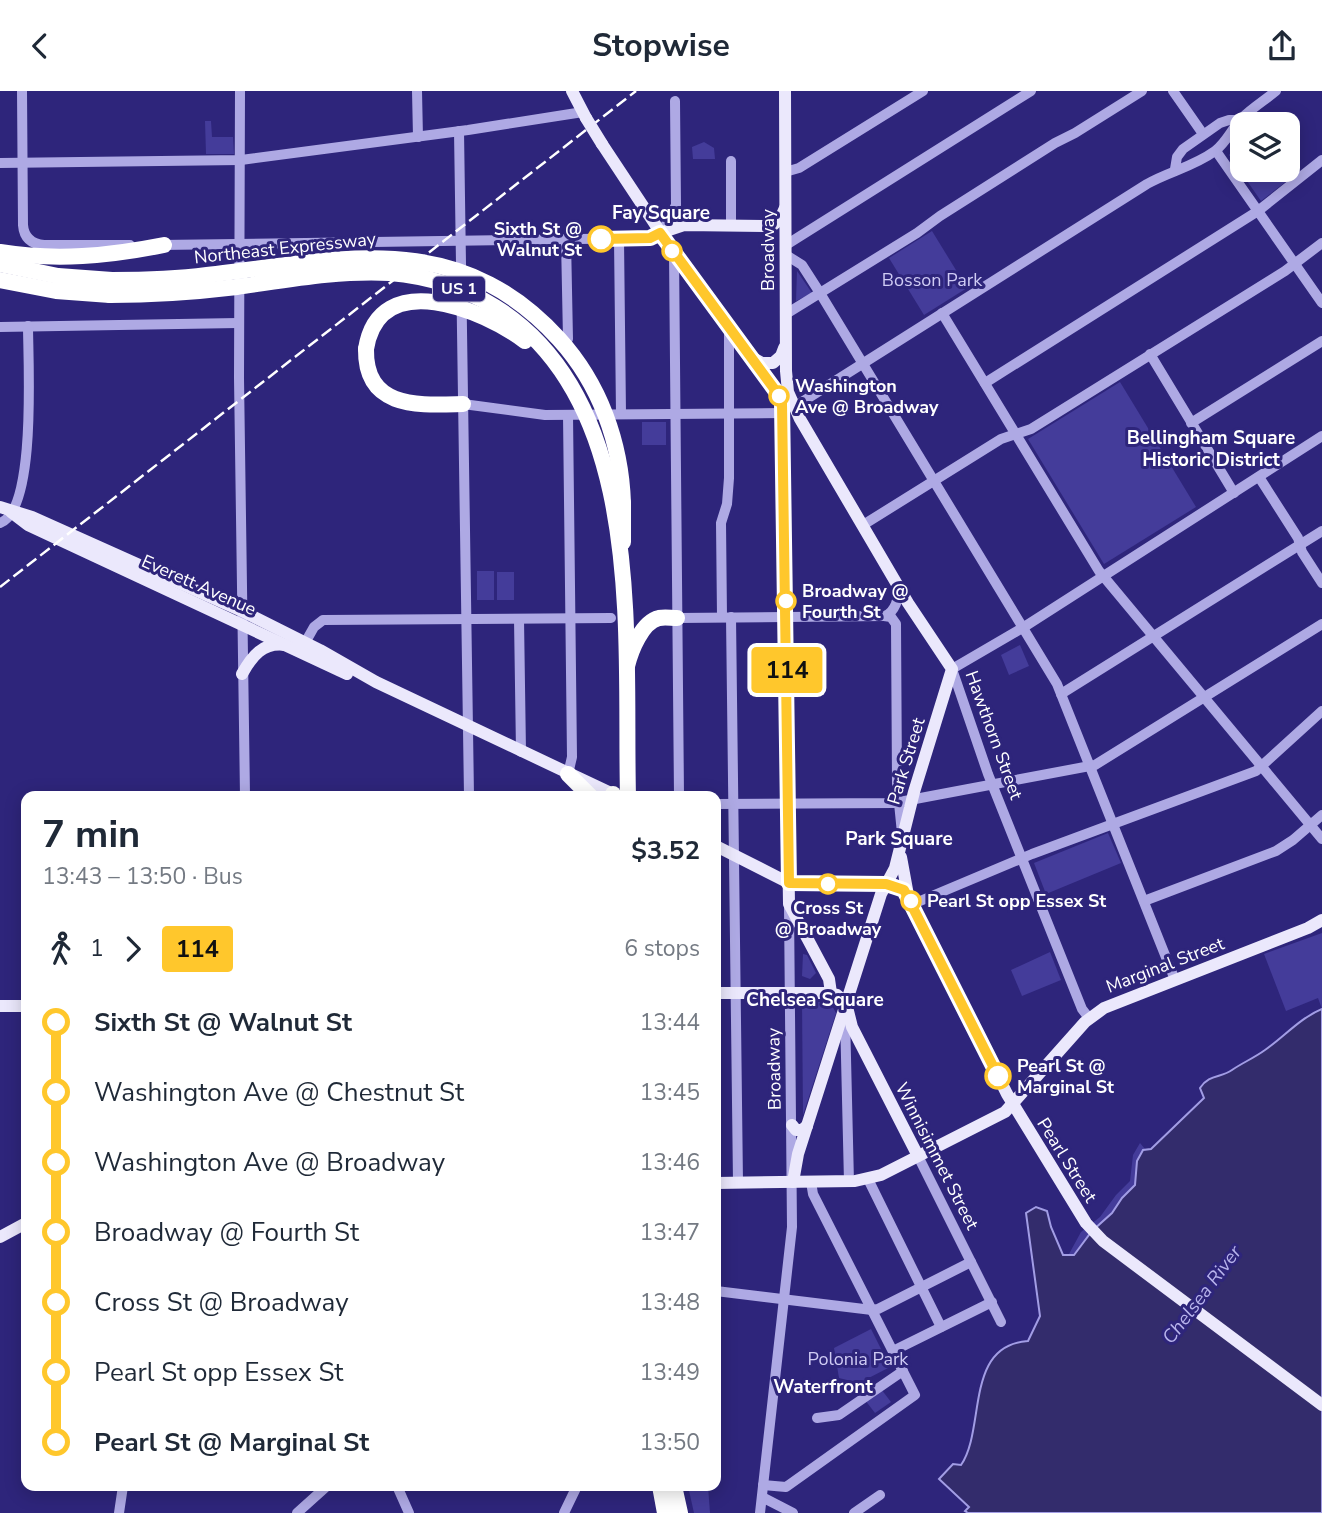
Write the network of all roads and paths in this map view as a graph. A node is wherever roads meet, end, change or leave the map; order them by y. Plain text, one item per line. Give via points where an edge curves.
1 (22, 91) edge
2 (240, 91) edge
3 (417, 91) edge
4 (572, 91) edge
5 (785, 91) edge
6 (922, 91) edge
7 (1031, 91) edge
8 (1142, 91) edge
9 (1173, 91) edge
10 (1276, 91) edge
11 (675, 101) dead end
12 (1250, 112) edge
13 (585, 115) junction
14 (1230, 121) edge
15 (459, 131) junction
16 (1203, 134) junction
17 (1230, 135) edge
18 (418, 137) junction
19 (1216, 151) junction
20 (241, 160) junction
21 (1322, 160) edge
22 (731, 161) dead end
23 (0, 163) edge
24 (23, 163) junction
25 (1175, 169) junction
26 (785, 172) junction
27 (785, 205) junction
28 (1258, 211) junction
29 (731, 226) junction
30 (772, 226) junction
31 (660, 233) junction
32 (619, 239) junction
33 (461, 240) junction
34 (566, 240) junction
35 (1322, 243) edge
36 (164, 244) junction
37 (238, 244) junction
38 (786, 250) junction
39 (0, 252) edge
40 (674, 253) junction
41 (0, 264) edge
42 (1295, 264) junction
43 (0, 280) edge
44 (0, 286) edge
45 (111, 287) junction
46 (37, 288) junction
47 (820, 293) junction
48 (1322, 303) edge
49 (942, 313) junction
50 (786, 314) junction
51 (238, 323) junction
52 (0, 327) edge
53 (28, 327) junction
54 (729, 328) junction
55 (568, 339) dead end
56 (786, 340) junction
57 (1322, 341) edge
58 (1150, 354) junction
59 (749, 355) junction
60 (864, 362) junction
61 (556, 363) junction
62 (985, 383) junction
63 (463, 404) junction
64 (789, 410) junction
65 (729, 412) junction
66 (675, 413) junction
67 (621, 414) junction
68 (568, 415) junction
69 (1191, 423) junction
70 (1017, 435) junction
71 (1322, 436) edge
72 (1259, 477) junction
73 (934, 480) junction
74 (1234, 493) junction
75 (5, 509) edge
76 (0, 523) edge
77 (863, 525) junction
78 (1322, 531) edge
79 (1300, 545) junction
80 (1103, 576) junction
81 (1322, 583) edge
82 (899, 588) junction
83 (883, 616) junction
84 (242, 617) junction
85 (726, 617) junction
86 (786, 617) junction
87 (571, 618) junction
88 (611, 618) dead end
89 (677, 618) junction
90 (466, 619) junction
91 (519, 619) junction
92 (919, 620) junction
93 (896, 624) junction
94 (1322, 624) edge
95 (1024, 628) junction
96 (1155, 637) junction
97 (285, 645) junction
98 (303, 647) junction
99 (952, 669) junction
100 (242, 674) junction
101 (626, 682) junction
102 (1061, 694) junction
103 (1205, 698) junction
104 (1322, 711) edge
105 (467, 727) junction
106 (521, 752) junction
107 (1090, 766) junction
108 (1263, 767) junction
109 (568, 774) junction
110 (897, 783) junction
111 (917, 783) junction
112 (993, 785) junction
113 (245, 791) edge
114 (469, 791) edge
115 (585, 791) edge
116 (607, 791) edge
117 (619, 791) edge
118 (619, 791) edge
119 (679, 791) edge
120 (905, 801) junction
121 (721, 804) edge
122 (733, 804) junction
123 (789, 804) junction
124 (1322, 815) edge
125 (1113, 824) junction
126 (1311, 825) junction
127 (1322, 839) edge
128 (902, 840) junction
129 (721, 849) edge
130 (733, 855) junction
131 (1022, 859) junction
132 (789, 883) junction
133 (886, 884) junction
134 (910, 899) junction
135 (1144, 901) junction
136 (789, 904) junction
137 (1322, 921) edge
138 (1175, 980) junction
139 (735, 992) junction
140 (721, 993) edge
141 (790, 993) junction
142 (831, 993) junction
143 (846, 1003) junction
144 (0, 1006) edge
145 (21, 1006) edge
146 (1089, 1019) junction
147 (1013, 1104) junction
148 (792, 1125) junction
149 (807, 1126) junction
150 (918, 1156) junction
151 (869, 1179) junction
152 (793, 1182) junction
153 (811, 1182) junction
154 (849, 1182) junction
155 (738, 1183) junction
156 (721, 1184) edge
157 (21, 1226) edge
158 (0, 1237) edge
159 (971, 1262) junction
160 (920, 1287) junction
161 (721, 1292) edge
162 (784, 1299) junction
163 (992, 1302) junction
164 (872, 1310) junction
165 (1002, 1322) dead end
166 (941, 1327) junction
167 (892, 1351) junction
168 (903, 1371) junction
169 (1322, 1405) edge
170 (817, 1418) dead end
171 (763, 1485) junction
172 (122, 1491) edge
173 (321, 1491) edge
174 (399, 1491) edge
175 (575, 1491) edge
176 (658, 1491) edge
177 (660, 1491) edge
178 (675, 1491) edge
179 (684, 1491) edge
180 (880, 1495) dead end
181 (762, 1497) junction
182 (119, 1513) edge
183 (297, 1513) edge
184 (409, 1513) edge
185 (564, 1513) edge
186 (655, 1513) edge
187 (665, 1513) edge
188 (680, 1513) edge
189 (688, 1513) edge
190 (760, 1513) edge
191 (793, 1513) edge
192 (854, 1513) edge

1 - 24 street
2 - 20 street
3 - 18 street
4 - 13 main road
5 - 26 main road, Broadway
6 - 26 street via 799,169
7 - 38 street
8 - 47 street
9 - 16 street
10 - 12 street
11 - 31 street via 676,200
13 - 15 street
13 - 31 main road, bridge
14 - 16 street
15 - 18 street
15 - 33 street
16 - 25 street via 1181,151
17 - 19 street
18 - 20 street
19 - 25 street via 1187,168
19 - 28 street
20 - 24 street
20 - 37 street
21 - 28 street
22 - 29 street
23 - 24 street
24 - 36 street via 23,229 36,244
25 - 49 street
26 - 27 main road, Broadway
27 - 30 main road
27 - 38 main road, Broadway
28 - 42 street
28 - 62 street
29 - 30 main road
29 - 31 main road via 679,226
30 - 38 main road
31 - 32 street
31 - 40 main road
32 - 34 street
32 - 67 street
33 - 34 street
33 - 37 street
33 - 63 street
34 - 55 street
35 - 42 street
36 - 37 street
36 - 39 highway via 82,257
37 - 51 street
38 - 47 street
38 - 50 main road, Broadway
40 - 54 main road
40 - 66 street
41 - 45 highway, Northeast Expressway / US 1
42 - 48 street
42 - 58 street
43 - 46 highway, Northeast Expressway / US 1
44 - 46 highway
45 - 46 highway, Northeast Expressway / US 1
45 - 61 highway, Northeast Expressway / US 1, bridge via 184,293 349,274 402,275 454,287 491,304 523,327
45 - 101 highway, Northeast Expressway / US 1, bridge via 337,258 385,257 426,262 466,275 529,311 560,340 585,374 616,447 623,496
47 - 50 street
47 - 60 street
49 - 60 street
49 - 62 street
50 - 56 main road, Broadway
51 - 53 street
51 - 84 street
52 - 53 street
53 - 75 street via 28,451 24,474
54 - 59 main road
54 - 65 street
56 - 59 main road via 781,356 773,363
56 - 64 main road, Broadway
57 - 69 street
58 - 69 street
58 - 70 street
59 - 64 main road
60 - 64 street
60 - 73 street
61 - 63 highway, bridge via 493,321 463,309 425,302 407,303 386,312 372,328 366,349 373,380 381,390 414,405
61 - 117 highway, Northeast Expressway / US 1, bridge via 579,398 594,434 618,539 625,605
62 - 70 street
63 - 68 street
63 - 90 street
64 - 65 street
64 - 77 main road, Hawthorn Street
64 - 86 main road, Broadway
65 - 66 street
65 - 85 street via 729,478 721,523
66 - 67 street
66 - 89 street
67 - 68 street
68 - 87 street
69 - 74 street
70 - 73 street via 1000,439
70 - 80 street
71 - 72 street
72 - 74 street
72 - 79 street
73 - 77 street
73 - 95 street
74 - 80 street
75 - 76 street via 5,521
75 - 84 main road, Everett Avenue via 28,515
77 - 82 main road, Hawthorn Street
78 - 79 street
79 - 81 street
79 - 96 street
80 - 95 street
80 - 96 street
82 - 83 street via 895,606
82 - 92 main road, Hawthorn Street
83 - 86 street
83 - 93 street
84 - 97 main road, Everett Avenue
84 - 98 main road, Everett Avenue
84 - 100 street
85 - 86 street
85 - 89 street
85 - 122 street
86 - 123 main road, Broadway
87 - 88 street
87 - 91 street
87 - 109 street via 572,757
89 - 101 highway via 657,619 647,627 629,657
89 - 119 street
90 - 91 street
90 - 98 street via 323,620
90 - 105 street
91 - 106 street
92 - 93 street via 905,613
92 - 99 main road, Hawthorn Street
93 - 110 street
94 - 103 street
95 - 99 street
95 - 102 street
96 - 102 street
96 - 103 street
97 - 98 main road, Everett Avenue
97 - 100 main road via 270,645 258,652
98 - 105 main road, Everett Avenue
99 - 111 main road, Park Street
99 - 112 street, Hawthorn Street
100 - 113 street
101 - 118 highway, Northeast Expressway / US 1, bridge
102 - 107 street
103 - 107 street
103 - 108 street
104 - 108 street
105 - 106 main road, Everett Avenue
105 - 114 street
106 - 109 main road, Everett Avenue
107 - 112 street
107 - 125 street
108 - 125 street
108 - 126 street
109 - 115 highway
109 - 116 main road, Everett Avenue
110 - 111 street via 905,789
110 - 120 street
111 - 120 main road, Park Street
112 - 120 street
112 - 131 street, Hawthorn Street
120 - 123 street
120 - 128 main road, Park Street
121 - 122 street
122 - 123 street
122 - 130 street
123 - 132 main road, Broadway
124 - 126 street
125 - 131 street
125 - 135 street
126 - 127 street
126 - 135 street via 1276,851
128 - 133 main road, Park Street
128 - 134 main road, Pearl Street via 902,869
129 - 130 main road
130 - 132 main road
130 - 139 street
131 - 134 street
131 - 146 street, Hawthorn Street
132 - 133 main road
132 - 136 main road, Broadway
133 - 134 main road via 898,886
133 - 143 main road, Park Street
134 - 147 main road, Pearl Street
135 - 138 street
136 - 141 street, Broadway
136 - 142 main road via 829,979
137 - 138 main road, Marginal Street
138 - 146 main road, Marginal Street via 1109,1006
139 - 140 main road
139 - 141 main road
139 - 155 street
141 - 142 main road
141 - 148 street, Broadway
142 - 143 main road
143 - 149 main road, Park Street
143 - 150 main road, Winnisimmet Street via 852,1027
143 - 154 street
144 - 145 main road
146 - 147 main road, Marginal Street
147 - 150 main road, Marginal Street
147 - 169 main road, Pearl Street via 1082,1217 1100,1238
148 - 149 main road via 802,1131
148 - 152 street, Broadway
149 - 152 main road, Park Street
150 - 151 main road, Marginal Street
150 - 159 street, Winnisimmet Street
151 - 154 main road, Marginal Street
151 - 160 street
152 - 153 main road, Marginal Street
152 - 155 main road, Marginal Street
152 - 162 street, Broadway
153 - 154 main road, Marginal Street
153 - 164 street via 813,1195
155 - 156 main road, Marginal Street
157 - 158 main road
159 - 160 street
159 - 163 street, Winnisimmet Street
160 - 164 street
160 - 166 street
161 - 162 street
162 - 164 street
162 - 171 street, Broadway
163 - 165 street, Winnisimmet Street
163 - 166 street
164 - 167 street
166 - 167 street
167 - 168 street
168 - 170 street via 839,1415
168 - 171 street via 915,1395 786,1487
171 - 181 street, Broadway
172 - 182 street
173 - 183 street
174 - 184 street
175 - 185 street
176 - 186 street
177 - 187 highway
178 - 188 highway
179 - 189 highway
180 - 192 street
181 - 190 street, Broadway
181 - 191 street

